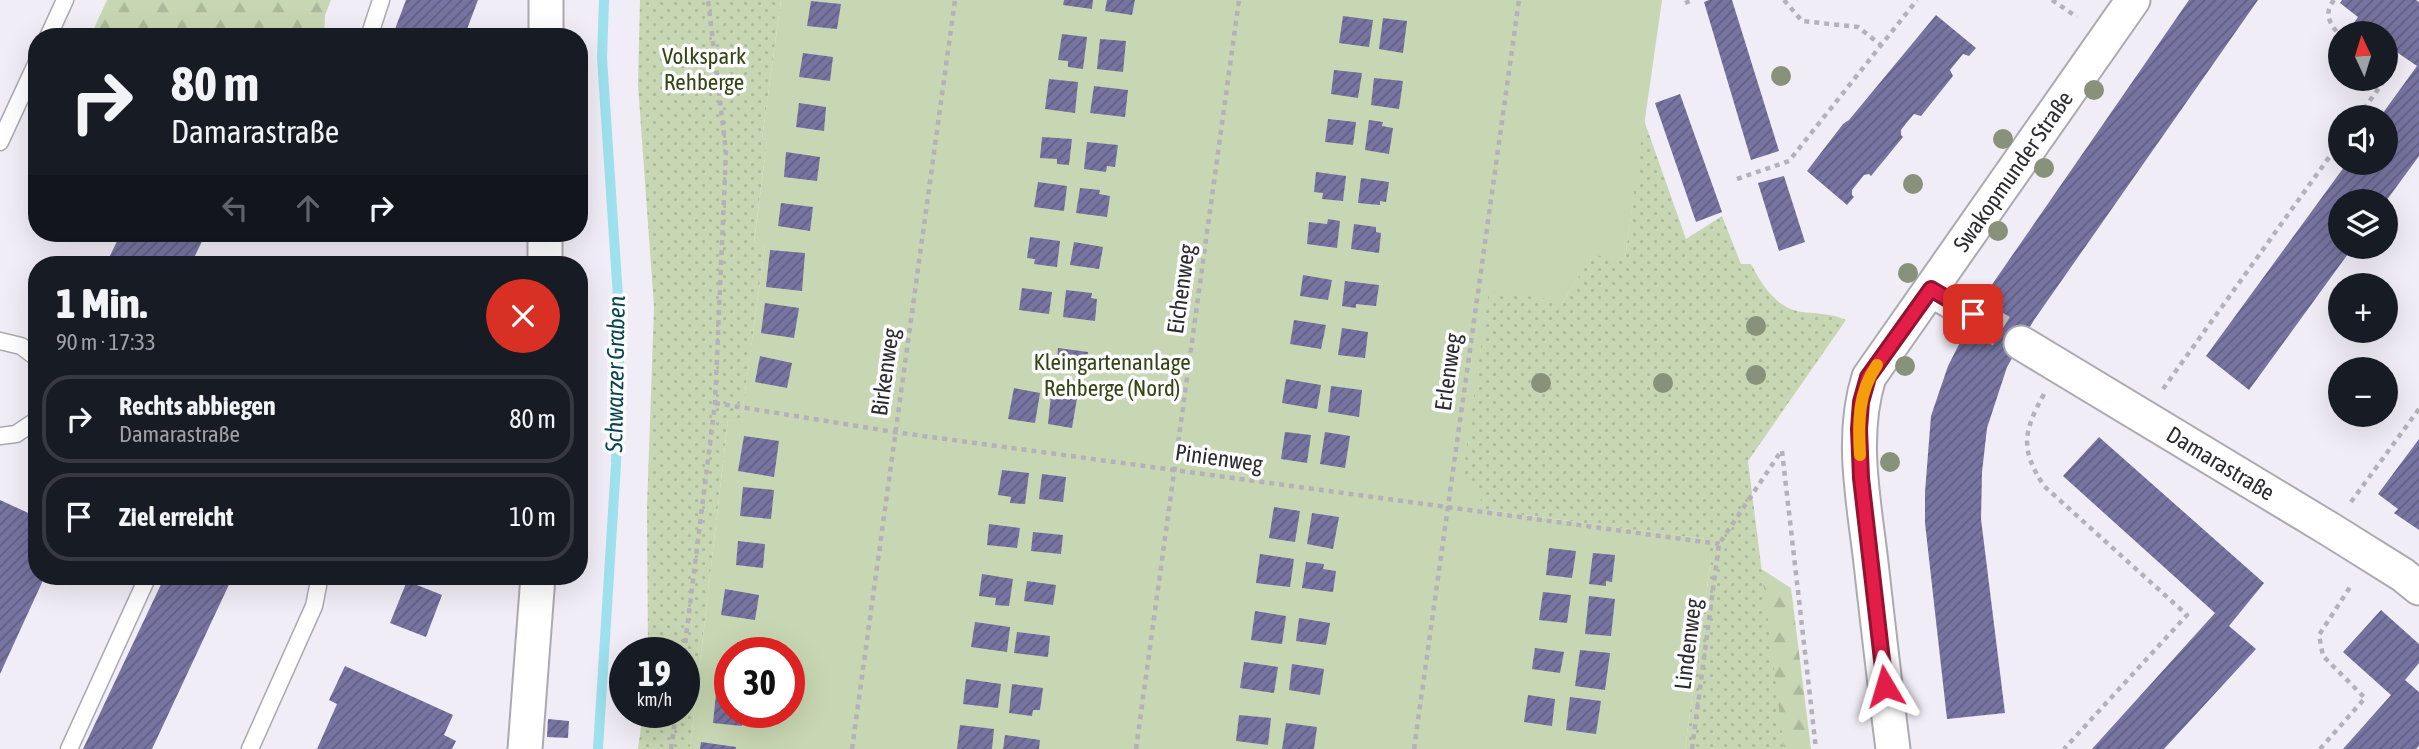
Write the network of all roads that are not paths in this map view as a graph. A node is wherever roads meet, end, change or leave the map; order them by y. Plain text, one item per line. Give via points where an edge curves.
1 (65, 0) edge
2 (381, 0) edge
3 (546, 0) edge
4 (2133, 0) edge
5 (52, 28) edge
6 (372, 28) edge
7 (546, 28) edge
8 (28, 81) edge
9 (0, 142) edge
10 (1931, 289) junction
11 (1973, 314) tunnel mouth
12 (0, 341) edge
13 (2021, 343) tunnel mouth
14 (28, 351) edge
15 (28, 426) edge
16 (0, 436) edge
17 (144, 585) edge
18 (318, 585) edge
19 (537, 585) edge
20 (2419, 588) edge
21 (69, 749) edge
22 (250, 749) edge
23 (525, 749) edge
24 (1893, 749) edge

1 - 5 lane
2 - 6 lane
3 - 7 street
4 - 10 street, Swakopmunder Straße
8 - 9 lane
10 - 11 street
10 - 24 street, Swakopmunder Straße via 1868,377 1861,402 1861,478
12 - 14 lane
13 - 20 street, Damarastraße
15 - 16 lane
17 - 21 lane
18 - 22 lane via 314,606
19 - 23 street

